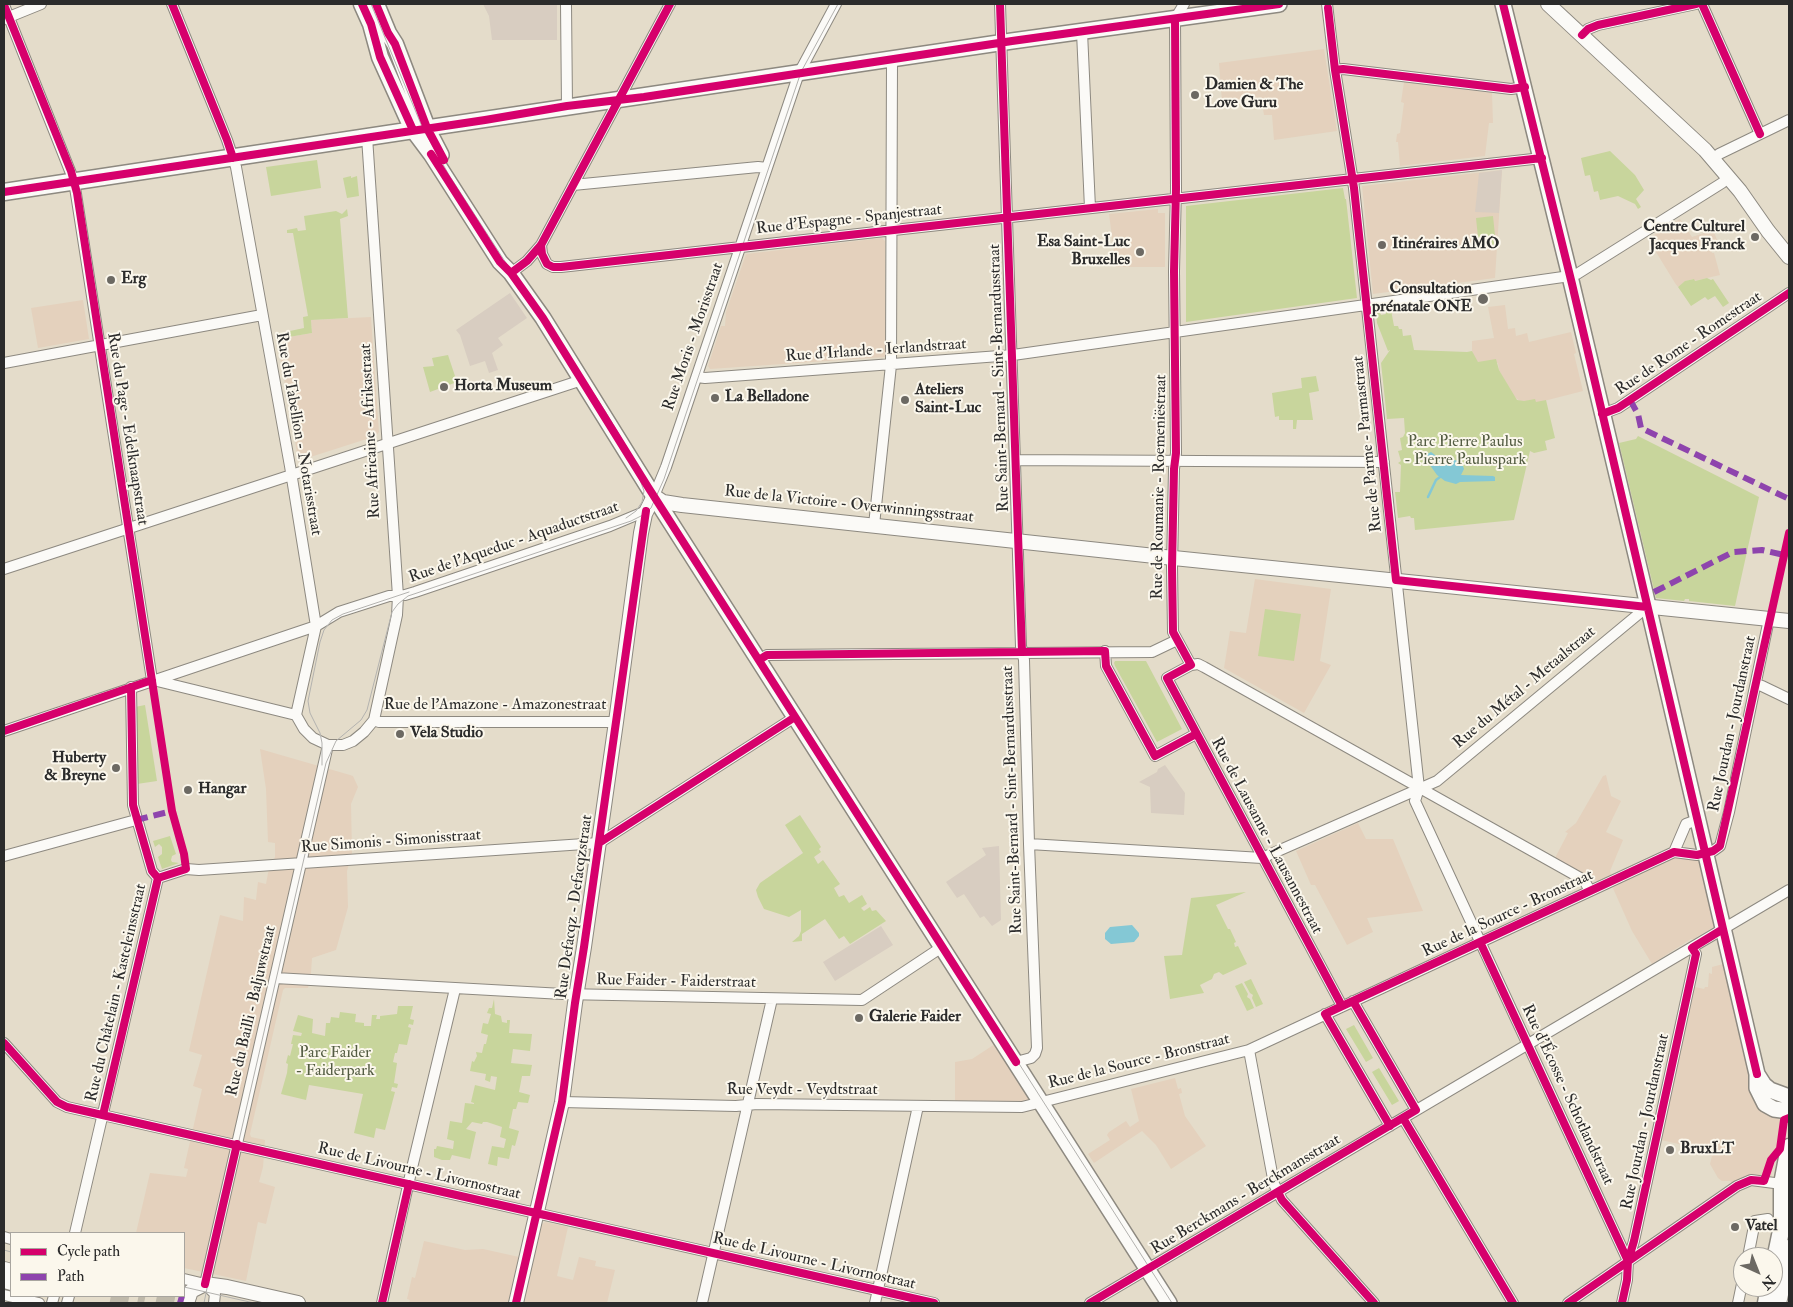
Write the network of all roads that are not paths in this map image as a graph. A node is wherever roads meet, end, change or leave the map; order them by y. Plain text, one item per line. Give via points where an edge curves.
1 (41, 4) edge
2 (172, 4) edge
3 (362, 4) edge
4 (376, 4) edge
5 (566, 4) edge
6 (670, 4) edge
7 (836, 4) edge
8 (1000, 4) edge
9 (1184, 4) edge
10 (1279, 4) edge
11 (1327, 4) edge
12 (1503, 4) edge
13 (1548, 4) edge
14 (1696, 4) edge
15 (1702, 4) edge
16 (4, 5) edge
17 (6, 18) edge
18 (1176, 19) junction
19 (1082, 32) junction
20 (1582, 34) junction
21 (1001, 43) junction
22 (892, 60) junction
23 (1335, 70) junction
24 (799, 72) junction
25 (1525, 87) junction
26 (618, 100) junction
27 (566, 106) junction
28 (1789, 120) edge
29 (420, 129) junction
30 (1760, 134) junction
31 (367, 137) junction
32 (233, 158) junction
33 (1542, 158) junction
34 (1713, 160) junction
35 (767, 168) junction
36 (1728, 177) junction
37 (1353, 178) junction
38 (74, 181) junction
39 (573, 185) junction
40 (4, 192) edge
41 (1176, 199) junction
42 (1090, 208) junction
43 (1008, 217) junction
44 (892, 230) junction
45 (541, 245) junction
46 (740, 246) junction
47 (1789, 257) edge
48 (511, 273) junction
49 (1570, 276) junction
50 (1789, 293) edge
51 (1367, 305) junction
52 (262, 314) junction
53 (1175, 333) junction
54 (100, 345) junction
55 (1013, 356) junction
56 (4, 362) edge
57 (891, 365) junction
58 (697, 378) junction
59 (579, 381) junction
60 (1602, 414) junction
61 (387, 443) junction
62 (1016, 460) junction
63 (1175, 461) junction
64 (1384, 462) junction
65 (291, 475) junction
66 (654, 496) junction
67 (646, 512) junction
68 (874, 525) junction
69 (128, 528) junction
70 (1018, 541) junction
71 (1173, 557) junction
72 (4, 569) edge
73 (1396, 580) junction
74 (398, 596) junction
75 (1647, 607) junction
76 (1769, 619) junction
77 (1789, 621) edge
78 (316, 626) junction
79 (1177, 640) junction
80 (1104, 651) junction
81 (1022, 652) junction
82 (759, 660) junction
83 (1191, 665) junction
84 (152, 680) junction
85 (1756, 684) junction
86 (131, 687) junction
87 (1789, 699) edge
88 (296, 715) junction
89 (795, 717) junction
90 (374, 720) junction
91 (616, 722) junction
92 (4, 731) edge
93 (1196, 734) junction
94 (328, 745) junction
95 (1419, 788) junction
96 (136, 820) junction
97 (1697, 820) junction
98 (599, 843) junction
99 (1029, 844) junction
100 (1674, 852) junction
101 (1705, 853) junction
102 (4, 856) edge
103 (1262, 858) junction
104 (301, 863) junction
105 (158, 878) junction
106 (1789, 890) edge
107 (1590, 891) junction
108 (1723, 929) junction
109 (1480, 942) junction
110 (942, 947) junction
111 (1692, 948) junction
112 (275, 978) junction
113 (455, 989) junction
114 (576, 994) junction
115 (772, 999) junction
116 (1353, 1001) junction
117 (1342, 1006) junction
118 (1325, 1014) junction
119 (4, 1042) edge
120 (1528, 1044) junction
121 (1250, 1050) junction
122 (1016, 1062) junction
123 (1757, 1074) junction
124 (1789, 1097) edge
125 (562, 1102) junction
126 (1041, 1102) junction
127 (747, 1105) junction
128 (918, 1106) junction
129 (1416, 1110) junction
130 (1789, 1111) edge
131 (103, 1115) junction
132 (1403, 1118) junction
133 (1390, 1126) junction
134 (236, 1144) junction
135 (1789, 1147) edge
136 (409, 1184) junction
137 (1782, 1184) junction
138 (1278, 1192) junction
139 (536, 1213) junction
140 (1768, 1219) dead end
141 (76, 1232) edge
142 (1750, 1247) edge
143 (1778, 1247) edge
144 (1789, 1249) edge
145 (714, 1254) junction
146 (1628, 1261) junction
147 (1148, 1269) junction
148 (185, 1279) edge
149 (205, 1284) junction
150 (1789, 1291) edge
151 (878, 1292) junction
152 (13, 1297) edge
153 (40, 1303) edge
154 (187, 1303) edge
155 (214, 1303) edge
156 (298, 1303) edge
157 (382, 1303) edge
158 (516, 1303) edge
159 (702, 1303) edge
160 (875, 1303) edge
161 (934, 1303) edge
162 (1090, 1303) edge
163 (1169, 1303) edge
164 (1374, 1303) edge
165 (1513, 1303) edge
166 (1568, 1303) edge
167 (1622, 1303) edge
168 (1777, 1303) edge
169 (1786, 1303) edge

1 - 17 street
2 - 32 street, Rue du Tabellion - Notarisstraat
3 - 29 main road via 394,91
4 - 29 main road via 395,44
5 - 27 street
6 - 26 street
7 - 24 street, Rue Moris - Morisstraat
8 - 21 street, Rue Saint-Bernard - Sint-Bernardusstraat
9 - 18 street
10 - 18 main road
11 - 23 street, Rue de Parme - Parmastraat
12 - 25 main road
13 - 20 street
14 - 20 street via 1598,25
15 - 30 street
16 - 17 street, Rue du Page - Edelknaapstraat
17 - 38 street, Rue du Page - Edelknaapstraat
18 - 19 main road
18 - 41 street, Rue de Roumanie - Roemeniëstraat
19 - 21 main road
19 - 42 street
20 - 34 street
21 - 22 main road
21 - 43 street, Rue Saint-Bernard - Sint-Bernardusstraat
22 - 24 main road
22 - 44 street
23 - 25 street via 1511,89
23 - 37 street, Rue de Parme - Parmastraat
24 - 26 main road
24 - 35 street, Rue Moris - Morisstraat
25 - 33 main road
26 - 27 main road
26 - 39 street
27 - 29 main road
28 - 30 street
29 - 31 main road
29 - 48 main road via 438,150 506,258
30 - 34 street
31 - 32 main road
31 - 61 street, Rue Africaine - Afrikastraat
32 - 38 main road
32 - 52 street, Rue du Tabellion - Notarisstraat
33 - 37 street, Rue d'Espagne - Spanjestraat
33 - 49 main road
34 - 36 street
35 - 39 street
35 - 46 street, Rue Moris - Morisstraat
36 - 47 street
36 - 49 street, Rue d'Irlande - Ierlandstraat
37 - 41 street, Rue d'Espagne - Spanjestraat
37 - 51 street, Rue de Parme - Parmastraat
38 - 40 main road
38 - 54 street, Rue du Page - Edelknaapstraat
39 - 45 street
41 - 42 street, Rue d'Espagne - Spanjestraat
41 - 53 street, Rue de Roumanie - Roemeniëstraat
42 - 43 street, Rue d'Espagne - Spanjestraat
43 - 44 street, Rue d'Espagne - Spanjestraat
43 - 55 street, Rue Saint-Bernard - Sint-Bernardusstraat
44 - 46 street, Rue d'Espagne - Spanjestraat
44 - 57 street
45 - 46 street, Rue d'Espagne - Spanjestraat via 543,259 553,266
45 - 48 street
46 - 58 street, Rue Moris - Morisstraat
48 - 59 main road
49 - 51 street, Rue d'Irlande - Ierlandstraat
49 - 60 main road
50 - 60 street, Rue de Rome - Romestraat via 1618,408
51 - 53 street, Rue d'Irlande - Ierlandstraat
51 - 64 street, Rue de Parme - Parmastraat
52 - 54 street
52 - 65 street, Rue du Tabellion - Notarisstraat
53 - 55 street, Rue d'Irlande - Ierlandstraat
53 - 63 street, Rue de Roumanie - Roemeniëstraat
54 - 56 street
54 - 69 street, Rue du Page - Edelknaapstraat
55 - 57 street, Rue d'Irlande - Ierlandstraat
55 - 62 street, Rue Saint-Bernard - Sint-Bernardusstraat
57 - 58 street, Rue d'Irlande - Ierlandstraat
57 - 68 street
58 - 66 street, Rue Moris - Morisstraat
59 - 61 street
59 - 66 main road
60 - 75 main road
61 - 65 street
61 - 74 street, Rue Africaine - Afrikastraat
62 - 63 street
62 - 70 street, Rue Saint-Bernard - Sint-Bernardusstraat
63 - 64 street
63 - 71 street, Rue de Roumanie - Roemeniëstraat
64 - 73 street, Rue de Parme - Parmastraat
65 - 69 street
65 - 78 street, Rue du Tabellion - Notarisstraat
66 - 67 street, Rue Defacqz - Defacqzstraat
66 - 68 street, Rue de la Victoire - Overwinningsstraat via 663,502 682,505
66 - 82 main road
67 - 74 street, Rue de l'Aqueduc - Aquaductstraat
67 - 91 street, Rue Defacqz - Defacqzstraat
68 - 70 street, Rue de la Victoire - Overwinningsstraat
69 - 72 street
69 - 84 street, Rue du Page - Edelknaapstraat
70 - 71 street, Rue de la Victoire - Overwinningsstraat
70 - 81 street, Rue Saint-Bernard - Sint-Bernardusstraat
71 - 73 street, Rue de la Victoire - Overwinningsstraat
71 - 79 street, Rue de Roumanie - Roemeniëstraat via 1173,632
73 - 75 street, Rue de la Victoire - Overwinningsstraat
73 - 95 street, Rue de Parme - Parmastraat
74 - 78 street, Rue de l'Aqueduc - Aquaductstraat via 339,612
74 - 90 street, Rue Africaine - Afrikastraat via 394,630
75 - 76 street, Rue de la Victoire - Overwinningsstraat
75 - 95 street, Rue du Métal - Metaalstraat via 1436,781
75 - 97 main road
76 - 77 street, Rue de la Victoire - Overwinningsstraat
76 - 85 street, Rue Jourdan - Jourdanstraat
78 - 84 street, Rue de l'Aqueduc - Aquaductstraat
78 - 88 street, Rue du Tabellion - Notarisstraat
79 - 80 street via 1158,650
79 - 83 street, Rue de Roumanie - Roemeniëstraat
80 - 81 street
80 - 93 street via 1106,666 1155,756
81 - 82 street via 767,655
81 - 99 street, Rue Saint-Bernard - Sint-Bernardusstraat
82 - 89 main road
83 - 93 street, Rue de Lausanne - Lausannestraat via 1167,678
83 - 95 street via 1204,667
84 - 86 street, Rue de l'Aqueduc - Aquaductstraat
84 - 88 street
85 - 87 street
85 - 101 street, Rue Jourdan - Jourdanstraat via 1721,844
86 - 92 street, Rue de l'Aqueduc - Aquaductstraat
86 - 96 street
88 - 94 street via 313,738
89 - 98 street
89 - 110 main road
90 - 91 street, Rue de l'Amazone - Amazonestraat
90 - 94 street via 353,741
91 - 98 street, Rue Defacqz - Defacqzstraat
93 - 103 street, Rue de Lausanne - Lausannestraat
94 - 104 street, Rue du Bailli - Baljuwstraat
95 - 103 street, Rue du Métal - Metaalstraat
95 - 107 street via 1584,880
95 - 109 street, Rue d'Écosse - Schotlandstraat via 1416,804
96 - 102 street
96 - 105 street via 152,871
97 - 100 street via 1686,824
97 - 101 main road
98 - 104 street, Rue Simonis - Simonisstraat
98 - 114 street, Rue Defacqz - Defacqzstraat
99 - 103 street
99 - 122 street, Rue Saint-Bernard - Sint-Bernardusstraat via 1037,1048 1032,1058
100 - 101 street
100 - 107 street, Rue de la Source - Bronstraat
101 - 108 main road
103 - 117 street, Rue de Lausanne - Lausannestraat
104 - 105 street, Rue Simonis - Simonisstraat via 199,870 186,868
104 - 112 street, Rue du Bailli - Baljuwstraat
105 - 131 street, Rue du Châtelain - Kasteleinsstraat
106 - 108 street, Rue Berckmans - Berckmansstraat
107 - 109 street, Rue de la Source - Bronstraat
108 - 111 street, Rue Berckmans - Berckmansstraat
108 - 123 main road
109 - 116 street, Rue de la Source - Bronstraat
109 - 120 street, Rue d'Écosse - Schotlandstraat
110 - 115 street, Rue Faider - Faiderstraat via 862,1000
110 - 122 main road
111 - 120 street, Rue Berckmans - Berckmansstraat
111 - 146 street, Rue Jourdan - Jourdanstraat via 1696,954
112 - 113 street, Rue Faider - Faiderstraat
112 - 134 street, Rue du Bailli - Baljuwstraat
113 - 114 street, Rue Faider - Faiderstraat
113 - 136 street
114 - 115 street, Rue Faider - Faiderstraat
114 - 125 street, Rue Defacqz - Defacqzstraat
115 - 127 street
116 - 117 street, Rue de la Source - Bronstraat
116 - 129 street
117 - 118 street, Rue de la Source - Bronstraat
118 - 121 street, Rue de la Source - Bronstraat
118 - 133 street
119 - 131 street, Rue de Livourne - Livornostraat via 57,1102
120 - 129 street, Rue Berckmans - Berckmansstraat
120 - 146 street, Rue d'Écosse - Schotlandstraat
121 - 126 street, Rue de la Source - Bronstraat
121 - 138 street
122 - 126 main road
123 - 124 main road via 1770,1090
123 - 130 main road via 1758,1088 1765,1104
125 - 127 street, Rue Veydt - Veydtstraat
125 - 139 street, Rue Defacqz - Defacqzstraat
126 - 128 street, Rue Veydt - Veydtstraat via 1022,1107
126 - 147 main road
127 - 128 street, Rue Veydt - Veydtstraat
127 - 145 street
128 - 151 street
129 - 132 street, Rue Berckmans - Berckmansstraat
131 - 134 street, Rue de Livourne - Livornostraat
131 - 141 street, Rue du Châtelain - Kasteleinsstraat
132 - 133 street, Rue Berckmans - Berckmansstraat
132 - 165 street
133 - 138 street, Rue Berckmans - Berckmansstraat
134 - 136 street, Rue de Livourne - Livornostraat
134 - 149 street, Rue du Bailli - Baljuwstraat
135 - 137 main road
136 - 139 street, Rue de Livourne - Livornostraat
136 - 157 street
137 - 143 main road via 1782,1226
137 - 146 street via 1751,1180 1737,1186
138 - 147 street, Rue Berckmans - Berckmansstraat
138 - 164 street
139 - 145 street, Rue de Livourne - Livornostraat
139 - 158 street, Rue Defacqz - Defacqzstraat
140 - 142 street via 1755,1221
144 - 168 highway
145 - 151 street, Rue de Livourne - Livornostraat
145 - 159 street
146 - 166 street
146 - 167 street, Rue Jourdan - Jourdanstraat
147 - 162 street, Rue Berckmans - Berckmansstraat
147 - 163 main road
148 - 149 street
149 - 154 street via 190,1293
149 - 155 street via 215,1294
149 - 156 street
150 - 169 highway
151 - 160 street
151 - 161 street, Rue de Livourne - Livornostraat
152 - 153 street

